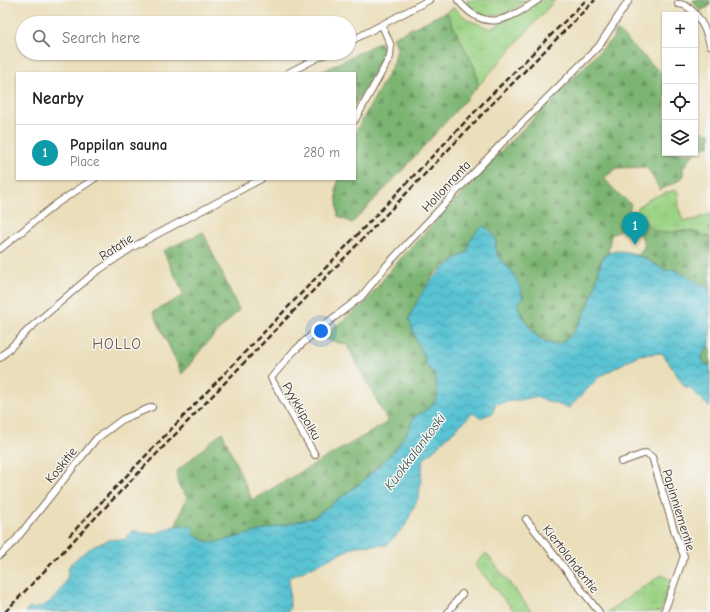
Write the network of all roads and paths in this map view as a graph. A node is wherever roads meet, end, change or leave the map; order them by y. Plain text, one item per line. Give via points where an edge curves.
1 (429, 0) edge
2 (458, 0) edge
3 (538, 0) edge
4 (628, 0) edge
5 (678, 4) dead end
6 (382, 25) junction
7 (356, 38) edge
8 (710, 45) edge
9 (313, 60) edge
10 (290, 72) edge
11 (356, 118) edge
12 (92, 180) edge
13 (259, 180) edge
14 (0, 249) edge
15 (0, 358) edge
16 (271, 378) joint
17 (152, 408) dead end
18 (315, 455) dead end
19 (621, 462) dead end
20 (526, 519) dead end
21 (0, 555) edge
22 (462, 594) dead end
23 (448, 612) edge
24 (599, 612) edge
25 (664, 612) edge

1 - 6 street
2 - 3 street via 474,16 493,21 518,14
4 - 16 street, Hollonranta via 599,46 500,144 386,266 361,297 315,332 293,352
5 - 8 street via 686,5 694,12
6 - 7 street
6 - 11 street via 391,46 390,58
9 - 10 street
12 - 14 street via 56,204
13 - 15 street, Ratatie via 133,248 93,274
16 - 18 street, Pyykkipolku
17 - 21 street, Koskitie via 123,419 96,439 14,542
19 - 25 street, Papinniementie via 642,453 652,457 684,556
20 - 24 street, Kiertolahdentie
22 - 23 street

